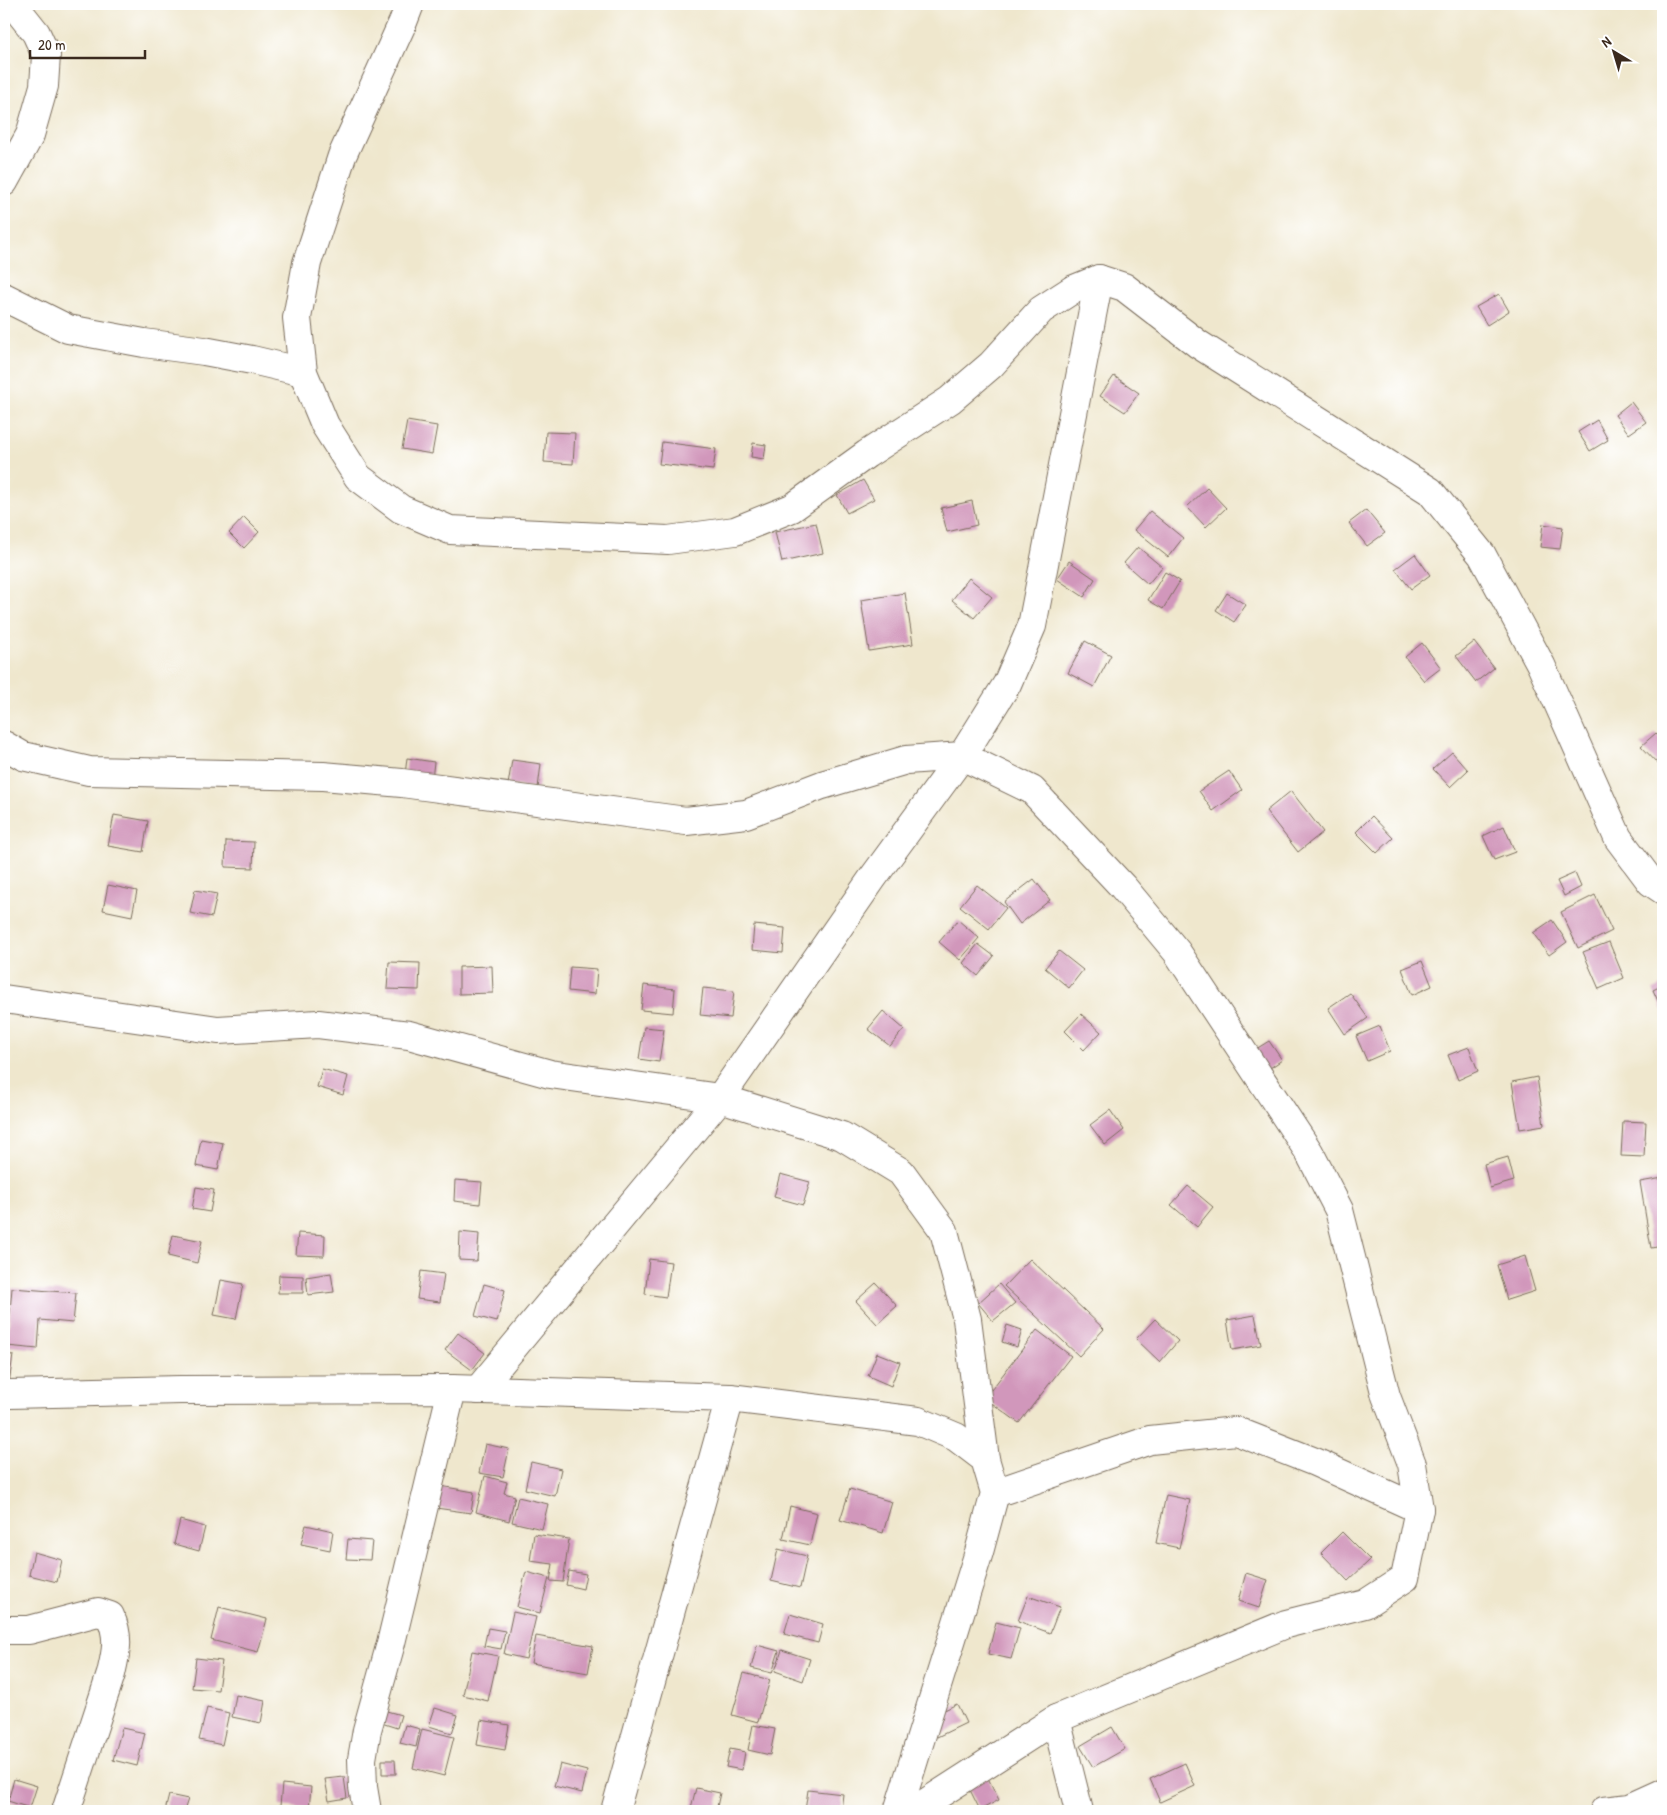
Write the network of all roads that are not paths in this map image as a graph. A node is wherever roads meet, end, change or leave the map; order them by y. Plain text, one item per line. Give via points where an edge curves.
1 (13, 4) edge
2 (410, 4) edge
3 (4, 182) edge
4 (1099, 279) junction
5 (4, 297) edge
6 (303, 372) junction
7 (4, 745) edge
8 (962, 756) junction
9 (1663, 890) edge
10 (4, 999) edge
11 (720, 1098) junction
12 (465, 1389) junction
13 (4, 1393) edge
14 (730, 1398) junction
15 (985, 1459) junction
16 (995, 1493) junction
17 (1419, 1509) junction
18 (4, 1630) edge
19 (1056, 1720) junction
20 (1663, 1793) edge
21 (66, 1811) edge
22 (367, 1811) edge
23 (615, 1811) edge
24 (898, 1811) edge
25 (913, 1811) edge
26 (1079, 1811) edge
27 (1604, 1811) edge

1 - 3 street via 36,33 46,55 46,63 44,86 30,135
2 - 6 street via 342,156 306,263 297,318
4 - 6 street via 1072,290 1041,310 991,365 950,400 792,508 734,532 668,540 450,530 401,509 358,476 324,425
4 - 8 street via 1032,626 1007,684
4 - 9 street via 1124,287 1198,344 1430,491 1482,555 1541,665 1618,838 1651,882
5 - 6 street via 68,329 214,352
7 - 8 street via 22,756 89,770 323,776 402,782 686,821 746,814 822,785 906,760
8 - 11 street
8 - 17 street via 1032,790 1123,887 1177,952 1309,1152 1340,1210 1386,1396 1412,1464
10 - 11 street via 218,1030 318,1024 408,1035 550,1074
11 - 12 street
11 - 15 street via 842,1136 901,1172 944,1231 967,1319
12 - 13 street
12 - 14 street
12 - 22 street via 367,1730 362,1759
14 - 15 street via 918,1421 956,1437
14 - 23 street
15 - 16 street
16 - 17 street via 1150,1440 1236,1430
16 - 24 street
17 - 19 street via 1405,1578 1365,1604 1286,1624
18 - 21 street via 29,1630 98,1612 110,1616 116,1630 112,1674
19 - 25 street
19 - 26 street
20 - 27 street via 1630,1808

